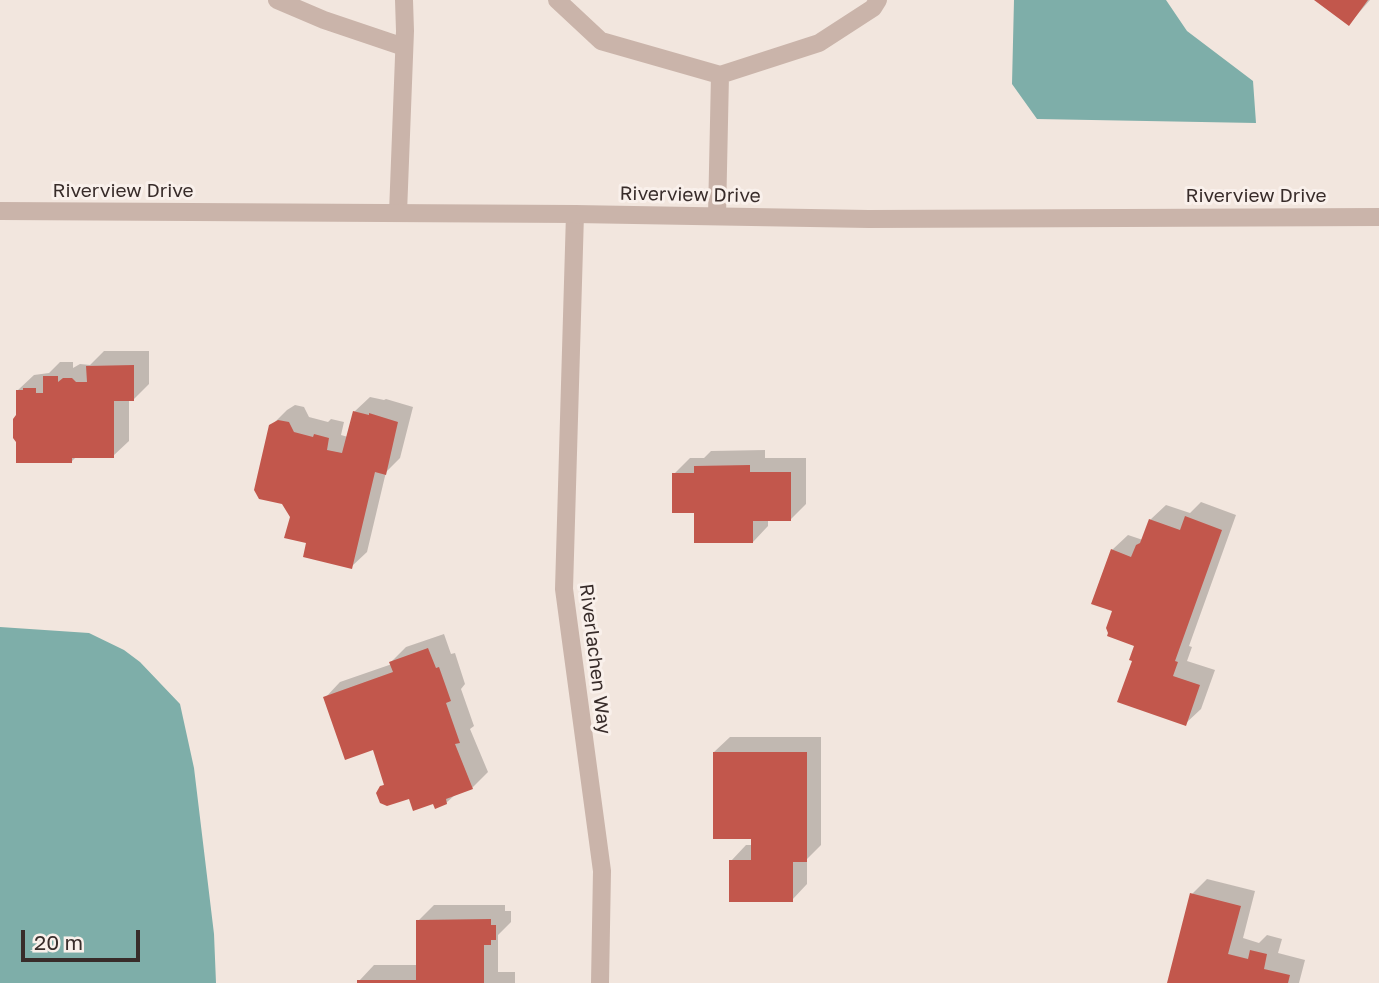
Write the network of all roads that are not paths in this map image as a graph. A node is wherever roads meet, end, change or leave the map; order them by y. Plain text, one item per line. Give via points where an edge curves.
1 (276, 0) edge
2 (404, 0) edge
3 (557, 0) edge
4 (878, 0) edge
5 (404, 47) junction
6 (720, 75) junction
7 (0, 211) edge
8 (398, 214) junction
9 (575, 214) junction
10 (717, 216) junction
11 (1379, 217) edge
12 (600, 983) edge

1 - 5 street
2 - 5 street
3 - 6 street via 601,41
4 - 6 street via 873,8 819,43
5 - 8 street
6 - 10 street
7 - 8 street, Riverview Drive
8 - 9 street, Riverview Drive
9 - 10 street, Riverview Drive
9 - 12 street, Riverlachen Way via 564,589 602,871
10 - 11 street, Riverview Drive

